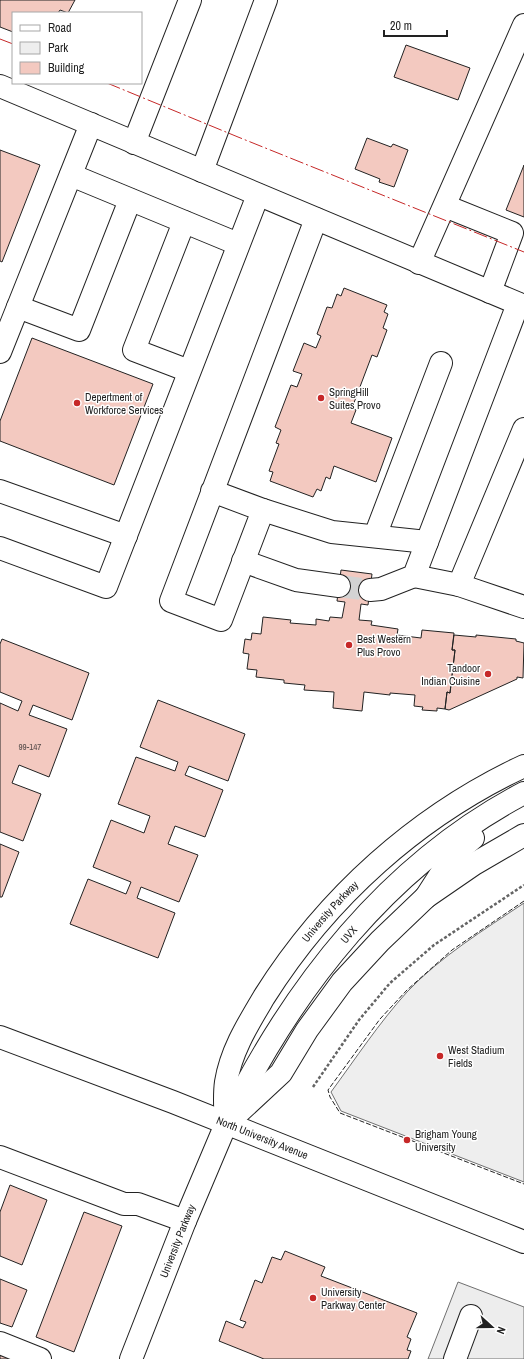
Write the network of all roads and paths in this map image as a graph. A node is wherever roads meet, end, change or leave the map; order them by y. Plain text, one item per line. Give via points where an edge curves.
1 (190, 0) edge
2 (266, 0) edge
3 (524, 25) edge
4 (0, 86) edge
5 (91, 124) junction
6 (134, 143) junction
7 (202, 171) junction
8 (71, 175) junction
9 (258, 195) junction
10 (130, 200) junction
11 (445, 206) junction
12 (316, 219) junction
13 (184, 222) junction
14 (238, 244) junction
15 (419, 263) junction
16 (490, 292) junction
17 (521, 305) edge
18 (18, 307) junction
19 (0, 352) edge
20 (441, 363) dead end
21 (189, 371) junction
22 (524, 429) edge
23 (0, 491) edge
24 (212, 491) junction
25 (263, 510) junction
26 (126, 536) junction
27 (375, 536) junction
28 (427, 542) junction
29 (0, 548) edge
30 (243, 561) junction
31 (414, 576) junction
32 (459, 585) junction
33 (339, 586) tunnel mouth
34 (370, 590) tunnel mouth
35 (524, 607) edge
36 (524, 766) edge
37 (524, 793) edge
38 (524, 808) edge
39 (522, 840) edge
40 (524, 885) edge
41 (426, 897) junction
42 (0, 1037) edge
43 (313, 1087) dead end
44 (226, 1124) junction
45 (0, 1157) edge
46 (185, 1221) junction
47 (524, 1242) edge
48 (471, 1316) dead end
49 (0, 1344) edge
50 (40, 1359) edge
51 (131, 1359) edge
52 (455, 1359) edge

1 - 6 main road
2 - 7 main road
3 - 11 main road
4 - 5 main road
5 - 6 main road
5 - 8 main road
6 - 7 main road
7 - 9 main road
8 - 10 main road
8 - 18 main road
9 - 12 main road
9 - 14 main road
10 - 13 main road
10 - 18 main road via 79,330
11 - 15 main road
11 - 16 main road via 512,233
12 - 15 main road
12 - 24 main road
13 - 14 main road
13 - 21 main road via 134,350
14 - 21 main road
15 - 16 main road
16 - 17 main road
17 - 28 main road
18 - 19 main road
20 - 27 main road
21 - 26 main road
22 - 32 main road
23 - 26 main road
24 - 25 main road
24 - 30 main road via 170,601 221,620
25 - 27 main road via 332,532
25 - 30 main road
26 - 29 main road via 106,587
27 - 28 main road
28 - 31 main road
30 - 33 main road via 296,580
31 - 32 main road
31 - 34 main road via 381,590
32 - 35 main road
36 - 44 main road, University Parkway via 473,792 440,813 377,861 339,899 303,941 278,974 238,1042 226,1081
37 - 44 main road, UVX via 496,808 440,848 384,896 358,924 328,959 287,1016 258,1063
38 - 41 main road via 478,834 453,855
39 - 41 main road, University Parkway via 474,864
40 - 43 path via 434,945 390,983 359,1020
41 - 44 main road, University Parkway via 342,982 307,1030 281,1073
42 - 44 main road, North University Avenue
44 - 46 main road, University Parkway
44 - 47 main road, North University Avenue
45 - 46 main road via 124,1204 138,1204
46 - 51 main road, University Parkway
48 - 52 main road
49 - 50 main road

